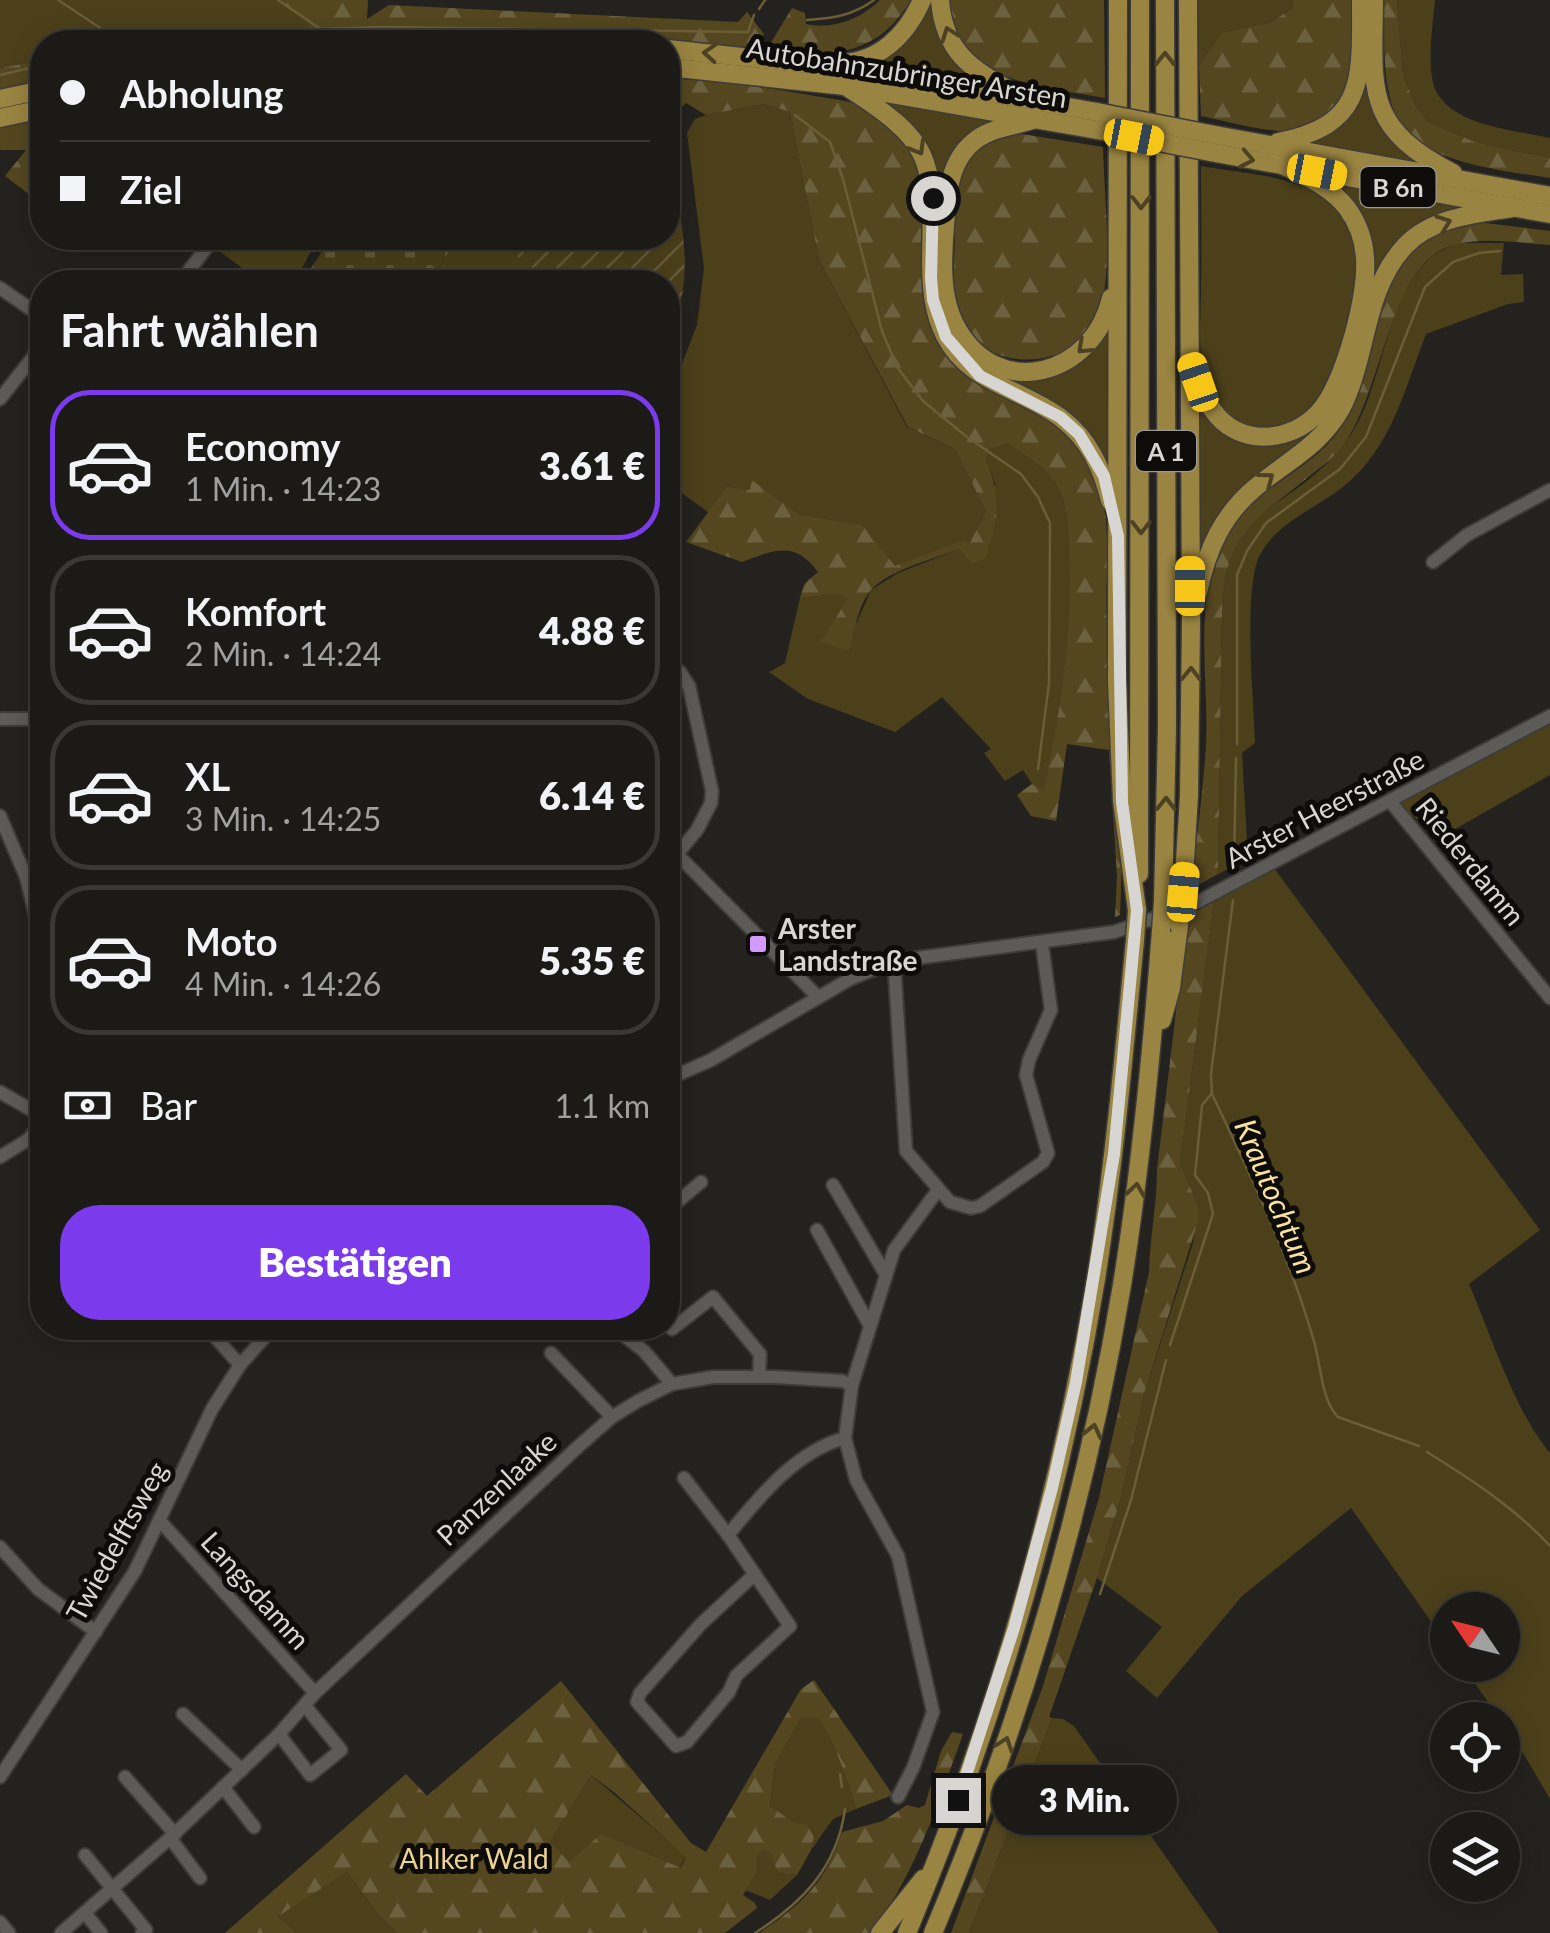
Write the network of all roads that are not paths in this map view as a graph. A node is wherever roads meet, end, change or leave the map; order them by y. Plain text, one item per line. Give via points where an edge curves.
1 (922, 0) edge
2 (940, 0) edge
3 (1118, 0) edge
4 (1140, 0) edge
5 (1164, 0) edge
6 (1188, 0) edge
7 (1361, 0) edge
8 (1374, 0) edge
9 (680, 51) edge
10 (815, 64) junction
11 (755, 66) junction
12 (680, 67) edge
13 (846, 86) junction
14 (30, 93) edge
15 (1026, 99) junction
16 (0, 100) edge
17 (30, 112) edge
18 (0, 118) edge
19 (1035, 119) junction
20 (1097, 121) junction
21 (1210, 142) junction
22 (1264, 144) junction
23 (1284, 166) junction
24 (1471, 182) junction
25 (1550, 196) edge
26 (1512, 208) junction
27 (1550, 214) edge
28 (205, 250) edge
29 (1118, 258) junction
30 (189, 270) edge
31 (0, 288) edge
32 (30, 309) edge
33 (1188, 353) junction
34 (30, 363) edge
35 (0, 399) edge
36 (1550, 490) edge
37 (1118, 536) junction
38 (1433, 562) dead end
39 (1191, 622) junction
40 (680, 672) edge
41 (1550, 716) edge
42 (30, 718) edge
43 (0, 719) edge
44 (1390, 802) junction
45 (0, 816) edge
46 (680, 841) edge
47 (680, 857) edge
48 (30, 892) edge
49 (1137, 910) junction
50 (1170, 928) junction
51 (1042, 944) junction
52 (894, 962) junction
53 (817, 996) junction
54 (1550, 998) edge
55 (680, 1073) edge
56 (0, 1092) edge
57 (30, 1115) edge
58 (30, 1139) edge
59 (0, 1157) edge
60 (701, 1182) dead end
61 (833, 1185) dead end
62 (938, 1190) junction
63 (680, 1199) edge
64 (817, 1230) dead end
65 (886, 1275) junction
66 (680, 1323) edge
67 (870, 1326) junction
68 (217, 1340) edge
69 (263, 1340) edge
70 (630, 1340) edge
71 (551, 1353) dead end
72 (240, 1366) junction
73 (759, 1376) junction
74 (672, 1384) junction
75 (852, 1386) junction
76 (612, 1417) junction
77 (845, 1438) junction
78 (684, 1478) dead end
79 (160, 1521) junction
80 (728, 1536) junction
81 (0, 1547) edge
82 (755, 1574) junction
83 (96, 1632) junction
84 (315, 1693) junction
85 (306, 1706) junction
86 (182, 1714) dead end
87 (280, 1734) junction
88 (242, 1770) junction
89 (0, 1777) edge
90 (125, 1777) dead end
91 (224, 1787) junction
92 (898, 1797) dead end
93 (254, 1827) dead end
94 (172, 1836) junction
95 (84, 1855) dead end
96 (933, 1866) junction
97 (200, 1878) dead end
98 (112, 1889) junction
99 (85, 1913) junction
100 (0, 1922) edge
101 (9, 1933) edge
102 (60, 1933) edge
103 (101, 1933) edge
104 (142, 1933) edge
105 (880, 1933) edge
106 (906, 1933) edge
107 (934, 1933) edge

1 - 10 highway via 889,46 851,63
15 -> 2 highway via 956,52
3 - 29 highway
4 -> 49 highway, A 1
50 -> 5 highway, A 1, bridge via 1163,902
6 - 33 highway
7 - 22 highway via 1358,80 1348,105 1319,130
8 - 24 highway via 1373,75 1386,119 1413,151
11 -> 9 highway, Autobahnzubringer Arsten / B 6n
10 - 11 highway, Autobahnzubringer Arsten / B 6n
10 - 15 highway, Autobahnzubringer Arsten / B 6n
11 - 12 highway, Autobahnzubringer Arsten / B 6n
11 - 13 highway, Autobahnzubringer Arsten / B 6n
13 - 19 highway, Autobahnzubringer Arsten / B 6n
13 -> 37 highway via 907,130 924,157 933,198 933,300 946,337 980,376 1060,417 1079,434 1104,476
14 - 16 highway
15 - 20 highway, Autobahnzubringer Arsten / B 6n
17 - 18 highway
19 - 20 highway, Autobahnzubringer Arsten / B 6n
29 -> 19 highway via 1106,318 1089,346 1067,362 1026,372 1006,368 984,358 956,326 944,281 954,167 986,133
20 - 21 highway, Autobahnzubringer Arsten / B 6n, bridge
21 - 22 highway, Autobahnzubringer Arsten / B 6n
21 -> 23 highway, Autobahnzubringer Arsten / B 6n
22 - 24 highway, Autobahnzubringer Arsten / B 6n
23 - 26 highway, Autobahnzubringer Arsten / B 6n
23 - 33 highway via 1336,196 1364,246 1366,272 1336,385 1300,426 1274,437 1250,436 1210,408
24 - 25 highway, Autobahnzubringer Arsten / B 6n
26 - 27 highway, Autobahnzubringer Arsten / B 6n
39 -> 26 highway via 1204,563 1224,520 1307,450 1340,409 1378,290 1398,254 1440,223
28 - 30 street
29 - 37 highway
31 - 32 street
33 - 39 highway
34 - 35 street
36 - 38 street
37 - 49 highway via 1122,802
50 -> 39 highway, bridge via 1183,892 1190,796
40 - 46 street via 690,686 712,791 708,814
41 - 44 street, Arster Heerstraße
42 - 43 street
44 - 51 street, Arster Heerstraße via 1190,906 1114,932
44 - 54 street, Riederdamm
45 - 48 street
47 - 53 street
49 - 96 highway, A 1, bridge via 1114,1154 1076,1382 986,1723
107 -> 50 highway, A 1 via 1010,1730 1078,1496 1122,1286
51 - 52 street, Arster Heerstraße
51 - 62 street via 1051,1010 1026,1076 1048,1152 1044,1162 980,1206 960,1207
52 - 53 street, Arster Heerstraße
52 - 62 street via 904,1140
53 - 55 street, Arster Heerstraße
56 - 57 street
58 - 59 street
60 - 63 street
61 - 65 street
62 - 65 street via 894,1250
64 - 67 street
65 - 67 street
66 - 73 street via 718,1293 760,1354
67 - 75 street
68 - 72 street
69 - 72 street, Twiedelftsweg
70 - 74 street
71 - 76 street
72 - 79 street, Twiedelftsweg
73 - 74 street, Panzenlaake
73 - 75 street, Panzenlaake
74 - 76 street, Panzenlaake
75 - 77 street
76 - 84 street, Panzenlaake
77 - 80 street via 825,1444 765,1490
77 - 92 street via 856,1480 898,1556 933,1712
78 - 80 street
79 - 83 street, Twiedelftsweg
79 - 84 street, Langsdamm
80 - 82 street
81 - 83 street via 38,1589
82 - 82 street via 790,1626 736,1676 687,1742 676,1746 636,1702 640,1693
83 - 89 street, Twiedelftsweg
84 - 85 street, Panzenlaake
85 - 87 street, Panzenlaake
85 - 87 street via 341,1750 310,1775
86 - 88 street
87 - 88 street, Panzenlaake
88 - 91 street, Panzenlaake
90 - 94 street
91 - 93 street
91 - 94 street, Panzenlaake
94 - 97 street
94 - 98 street, Panzenlaake
95 - 98 street
96 - 105 highway
96 - 106 highway, A 1
98 - 99 street, Panzenlaake
98 - 104 street
99 - 102 street, Panzenlaake
99 - 103 street
100 - 101 street

